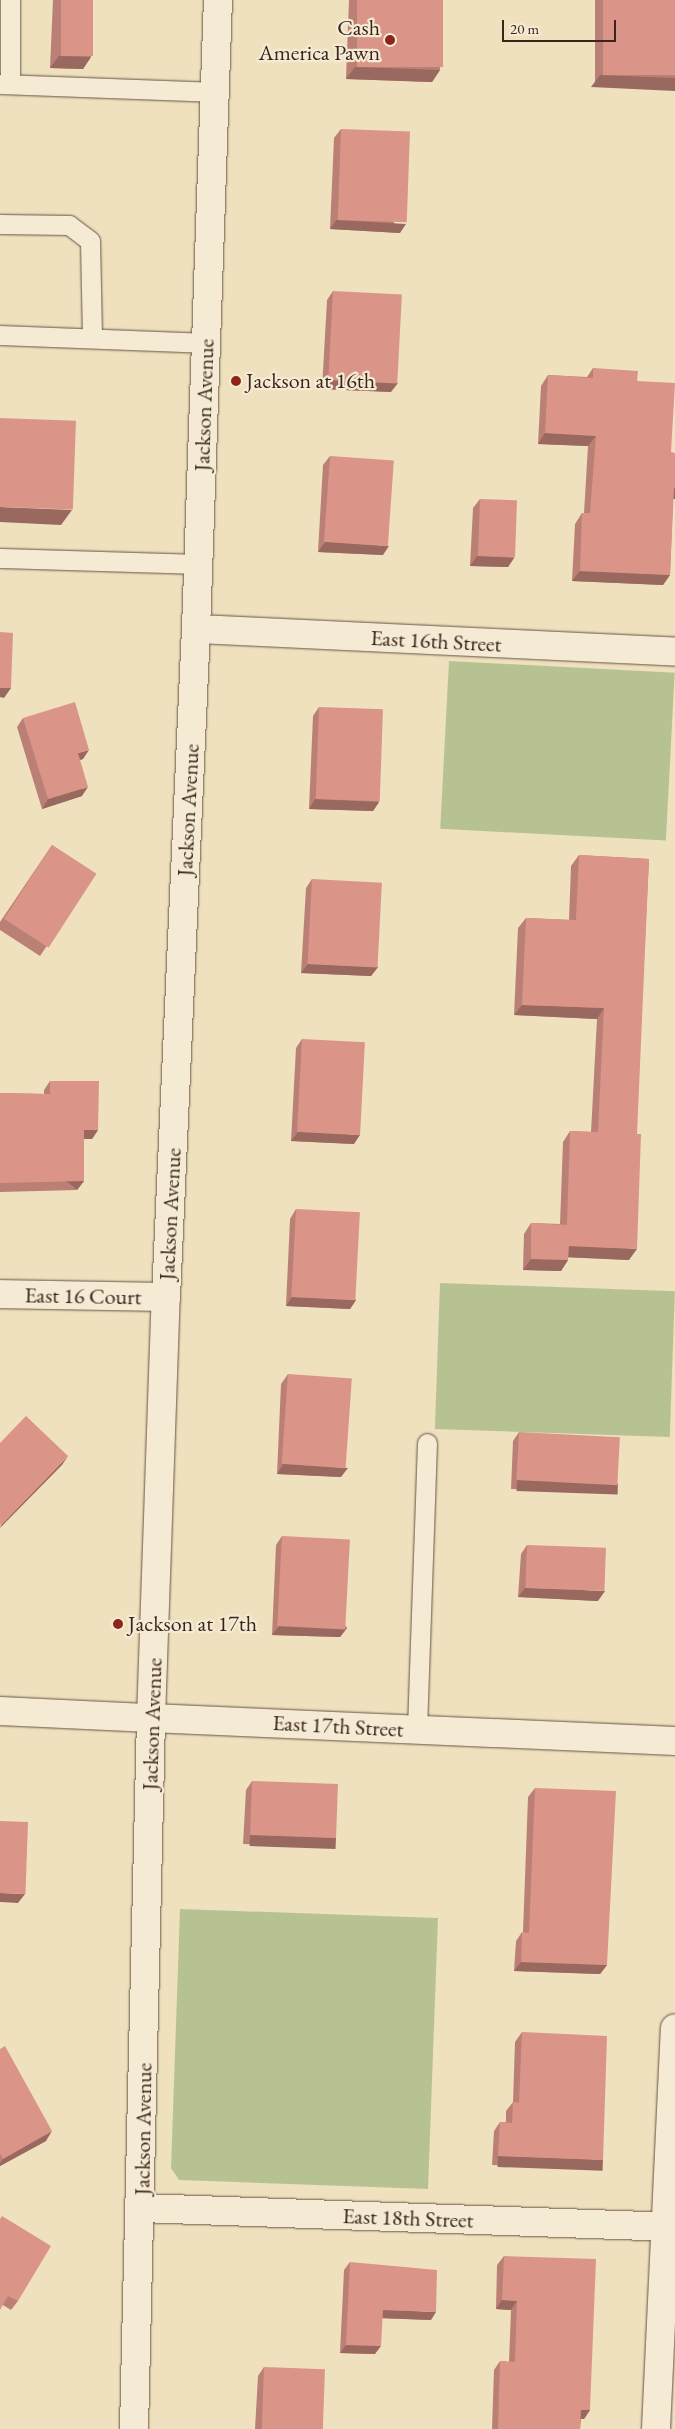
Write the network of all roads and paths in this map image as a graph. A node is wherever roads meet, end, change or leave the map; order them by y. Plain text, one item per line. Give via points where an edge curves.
1 (10, 0) edge
2 (218, 0) edge
3 (5, 84) edge
4 (215, 92) junction
5 (0, 224) edge
6 (0, 335) edge
7 (92, 338) junction
8 (206, 343) junction
9 (0, 558) edge
10 (198, 564) junction
11 (196, 629) junction
12 (675, 652) edge
13 (0, 1294) edge
14 (166, 1297) junction
15 (427, 1442) dead end
16 (0, 1712) edge
17 (151, 1718) junction
18 (417, 1729) junction
19 (675, 1741) edge
20 (675, 2028) edge
21 (141, 2208) junction
22 (670, 2227) edge
23 (134, 2429) edge
24 (656, 2429) edge

1 - 3 lane
2 - 4 street, Jackson Avenue
3 - 4 lane
4 - 8 street, Jackson Avenue
5 - 7 lane via 69,225 90,241
6 - 7 lane
7 - 8 lane
8 - 10 street, Jackson Avenue
9 - 10 lane
10 - 11 street, Jackson Avenue
11 - 12 street, East 16th Street
11 - 14 street, Jackson Avenue
13 - 14 street, East 16 Court
14 - 17 street, Jackson Avenue
15 - 18 lane
16 - 17 street, East 17th Street
17 - 18 street, East 17th Street
17 - 21 street, Jackson Avenue
18 - 19 street, East 17th Street
20 - 22 street
21 - 22 street, East 18th Street
21 - 23 street, Jackson Avenue
22 - 24 street

